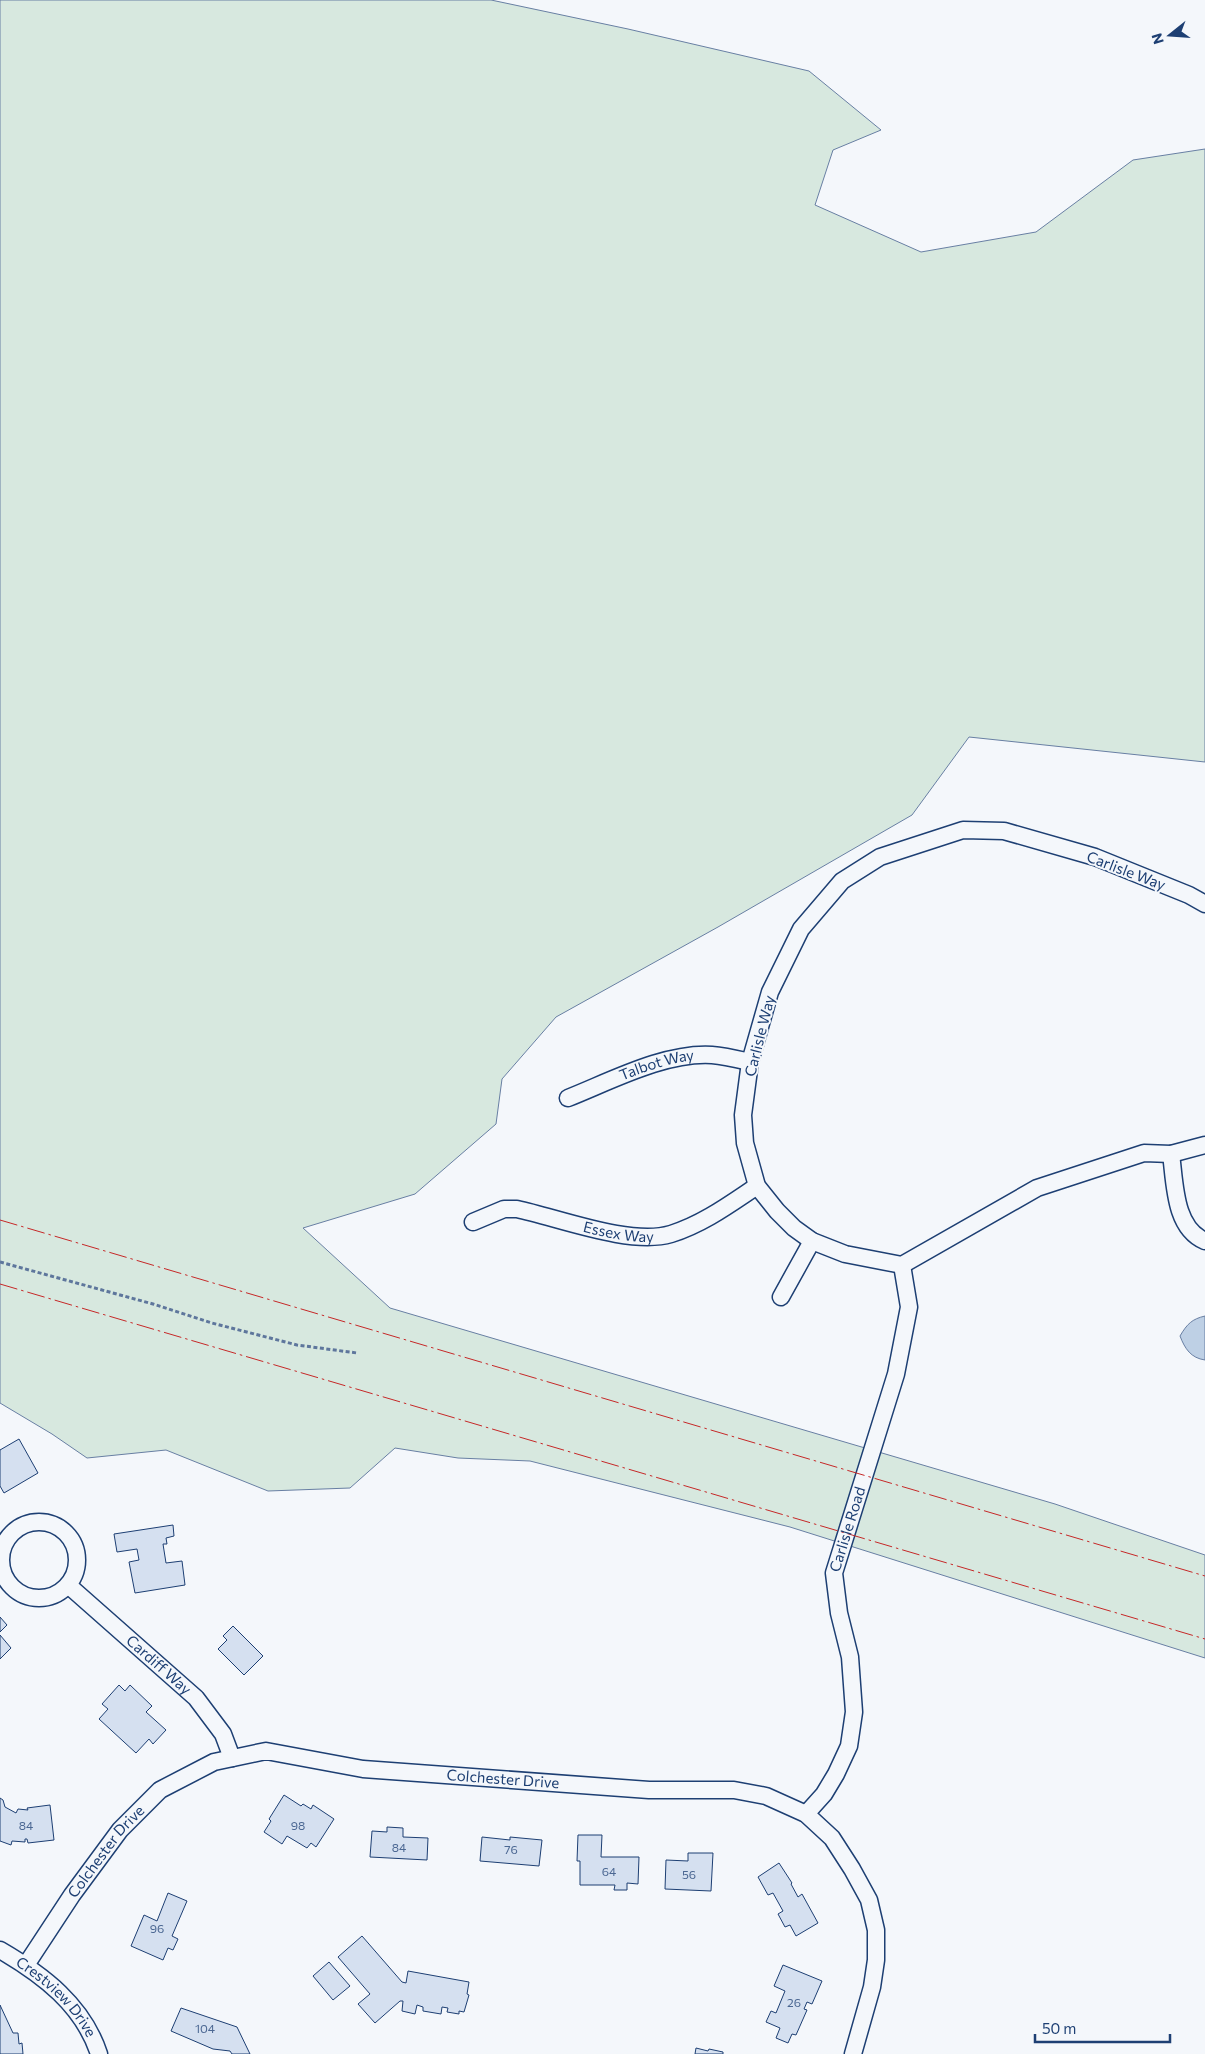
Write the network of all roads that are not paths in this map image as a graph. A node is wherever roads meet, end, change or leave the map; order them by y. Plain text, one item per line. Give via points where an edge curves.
1 (1205, 904) edge
2 (750, 1062) junction
3 (568, 1098) dead end
4 (1205, 1145) edge
5 (1171, 1154) junction
6 (758, 1186) junction
7 (473, 1222) dead end
8 (812, 1240) junction
9 (1205, 1241) edge
10 (902, 1265) junction
11 (781, 1297) dead end
12 (68, 1585) junction
13 (232, 1758) junction
14 (806, 1814) junction
15 (0, 1950) edge
16 (26, 1965) junction
17 (99, 2054) edge
18 (853, 2054) edge

1 - 2 street, Carlisle Way via 1095,857 1004,831 963,830 880,857 842,881 801,929 770,992
2 - 3 street, Talbot Way via 710,1055 670,1060 645,1066
2 - 6 street, Carlisle Way via 743,1115 745,1143
4 - 5 street
5 - 9 street via 1180,1208 1187,1227
5 - 10 street via 1144,1153 1037,1188
6 - 7 street, Essex Way via 711,1216 660,1236 622,1234 517,1209 504,1209
6 - 8 street, Carlisle Way via 777,1211
8 - 10 street, Carlisle Way via 846,1254
8 - 11 street
10 - 14 street, Carlisle Road via 909,1308 896,1374 834,1573 850,1658 854,1712 849,1746 824,1794
12 - 12 street via 77,1563 76,1551 63,1530 53,1524 35,1522 18,1528 9,1536 0,1560 2,1573 19,1593 45,1598 58,1594
12 - 13 street, Cardiff Way via 196,1698 223,1734
13 - 14 street, Colchester Drive via 266,1751 363,1769 649,1790 734,1790 766,1796
13 - 16 street, Colchester Drive via 214,1762 160,1790 139,1810 120,1830 72,1895
14 - 18 street, Colchester Drive via 832,1838 852,1869 869,1900 876,1930 872,1987
15 - 16 street, Crestview Drive
16 - 17 street, Crestview Drive via 72,2005 89,2030

